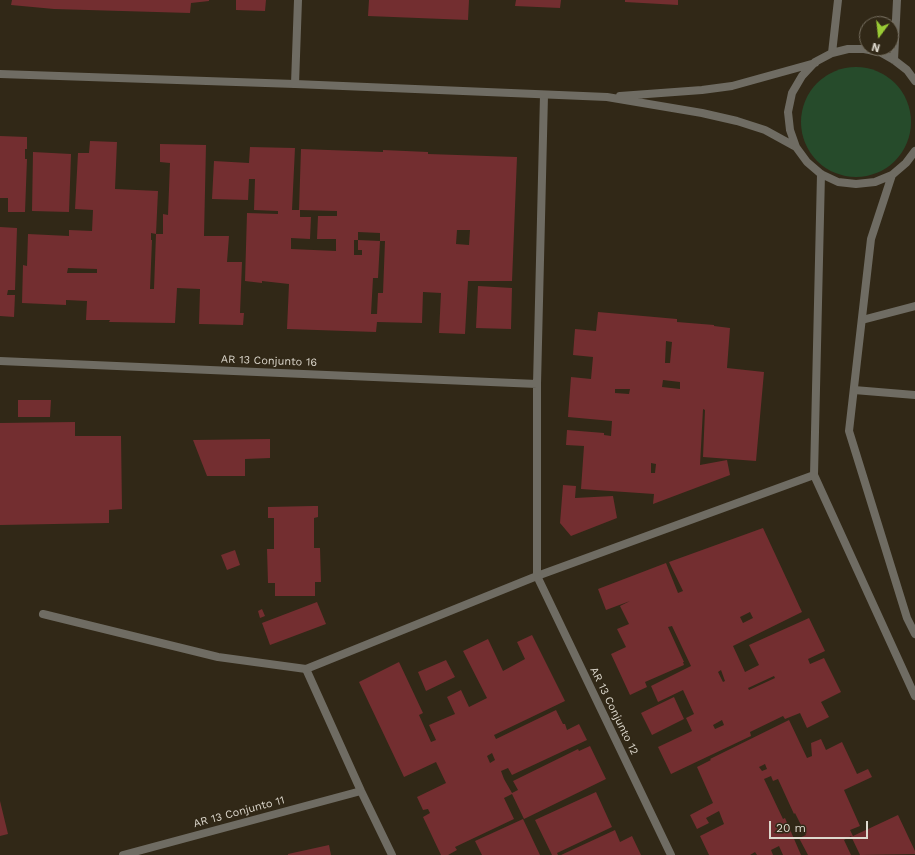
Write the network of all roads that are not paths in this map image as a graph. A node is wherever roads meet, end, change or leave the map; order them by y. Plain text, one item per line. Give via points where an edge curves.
1 (298, 0) edge
2 (838, 0) edge
3 (897, 0) edge
4 (832, 53) junction
5 (894, 60) junction
6 (815, 62) junction
7 (907, 70) junction
8 (0, 74) edge
9 (915, 75) edge
10 (915, 81) edge
11 (295, 84) junction
12 (544, 95) junction
13 (607, 97) junction
14 (796, 147) junction
15 (915, 151) edge
16 (915, 158) edge
17 (906, 163) junction
18 (821, 174) junction
19 (892, 175) junction
20 (915, 306) edge
21 (862, 320) junction
22 (0, 360) edge
23 (537, 384) junction
24 (854, 390) junction
25 (915, 395) edge
26 (814, 475) junction
27 (537, 576) junction
28 (43, 614) dead end
29 (915, 634) edge
30 (306, 669) junction
31 (915, 696) edge
32 (361, 791) junction
33 (123, 855) edge
34 (392, 855) edge
35 (672, 855) edge

1 - 11 street
2 - 4 street
3 - 5 street
4 - 5 street via 864,49 880,52
4 - 6 street
5 - 7 street
6 - 13 street via 732,86
6 - 14 street via 802,76 792,93 788,112 790,130
7 - 9 street
7 - 10 street
8 - 11 street
11 - 12 street
12 - 13 street
12 - 23 street
13 - 14 street via 702,112 737,121 765,130
14 - 18 street via 807,162
15 - 17 street
16 - 17 street
17 - 19 street
18 - 19 street via 838,182 856,184 875,182
18 - 26 street
19 - 21 street via 871,239
20 - 21 street
21 - 24 street
22 - 23 street, AR 13 Conjunto 16
23 - 27 street
24 - 25 street
24 - 29 street via 850,431 907,618
26 - 27 street
26 - 31 street
27 - 30 street
27 - 35 street, AR 13 Conjunto 12
28 - 30 street via 218,657
30 - 32 street
32 - 33 street, AR 13 Conjunto 11
32 - 34 street

